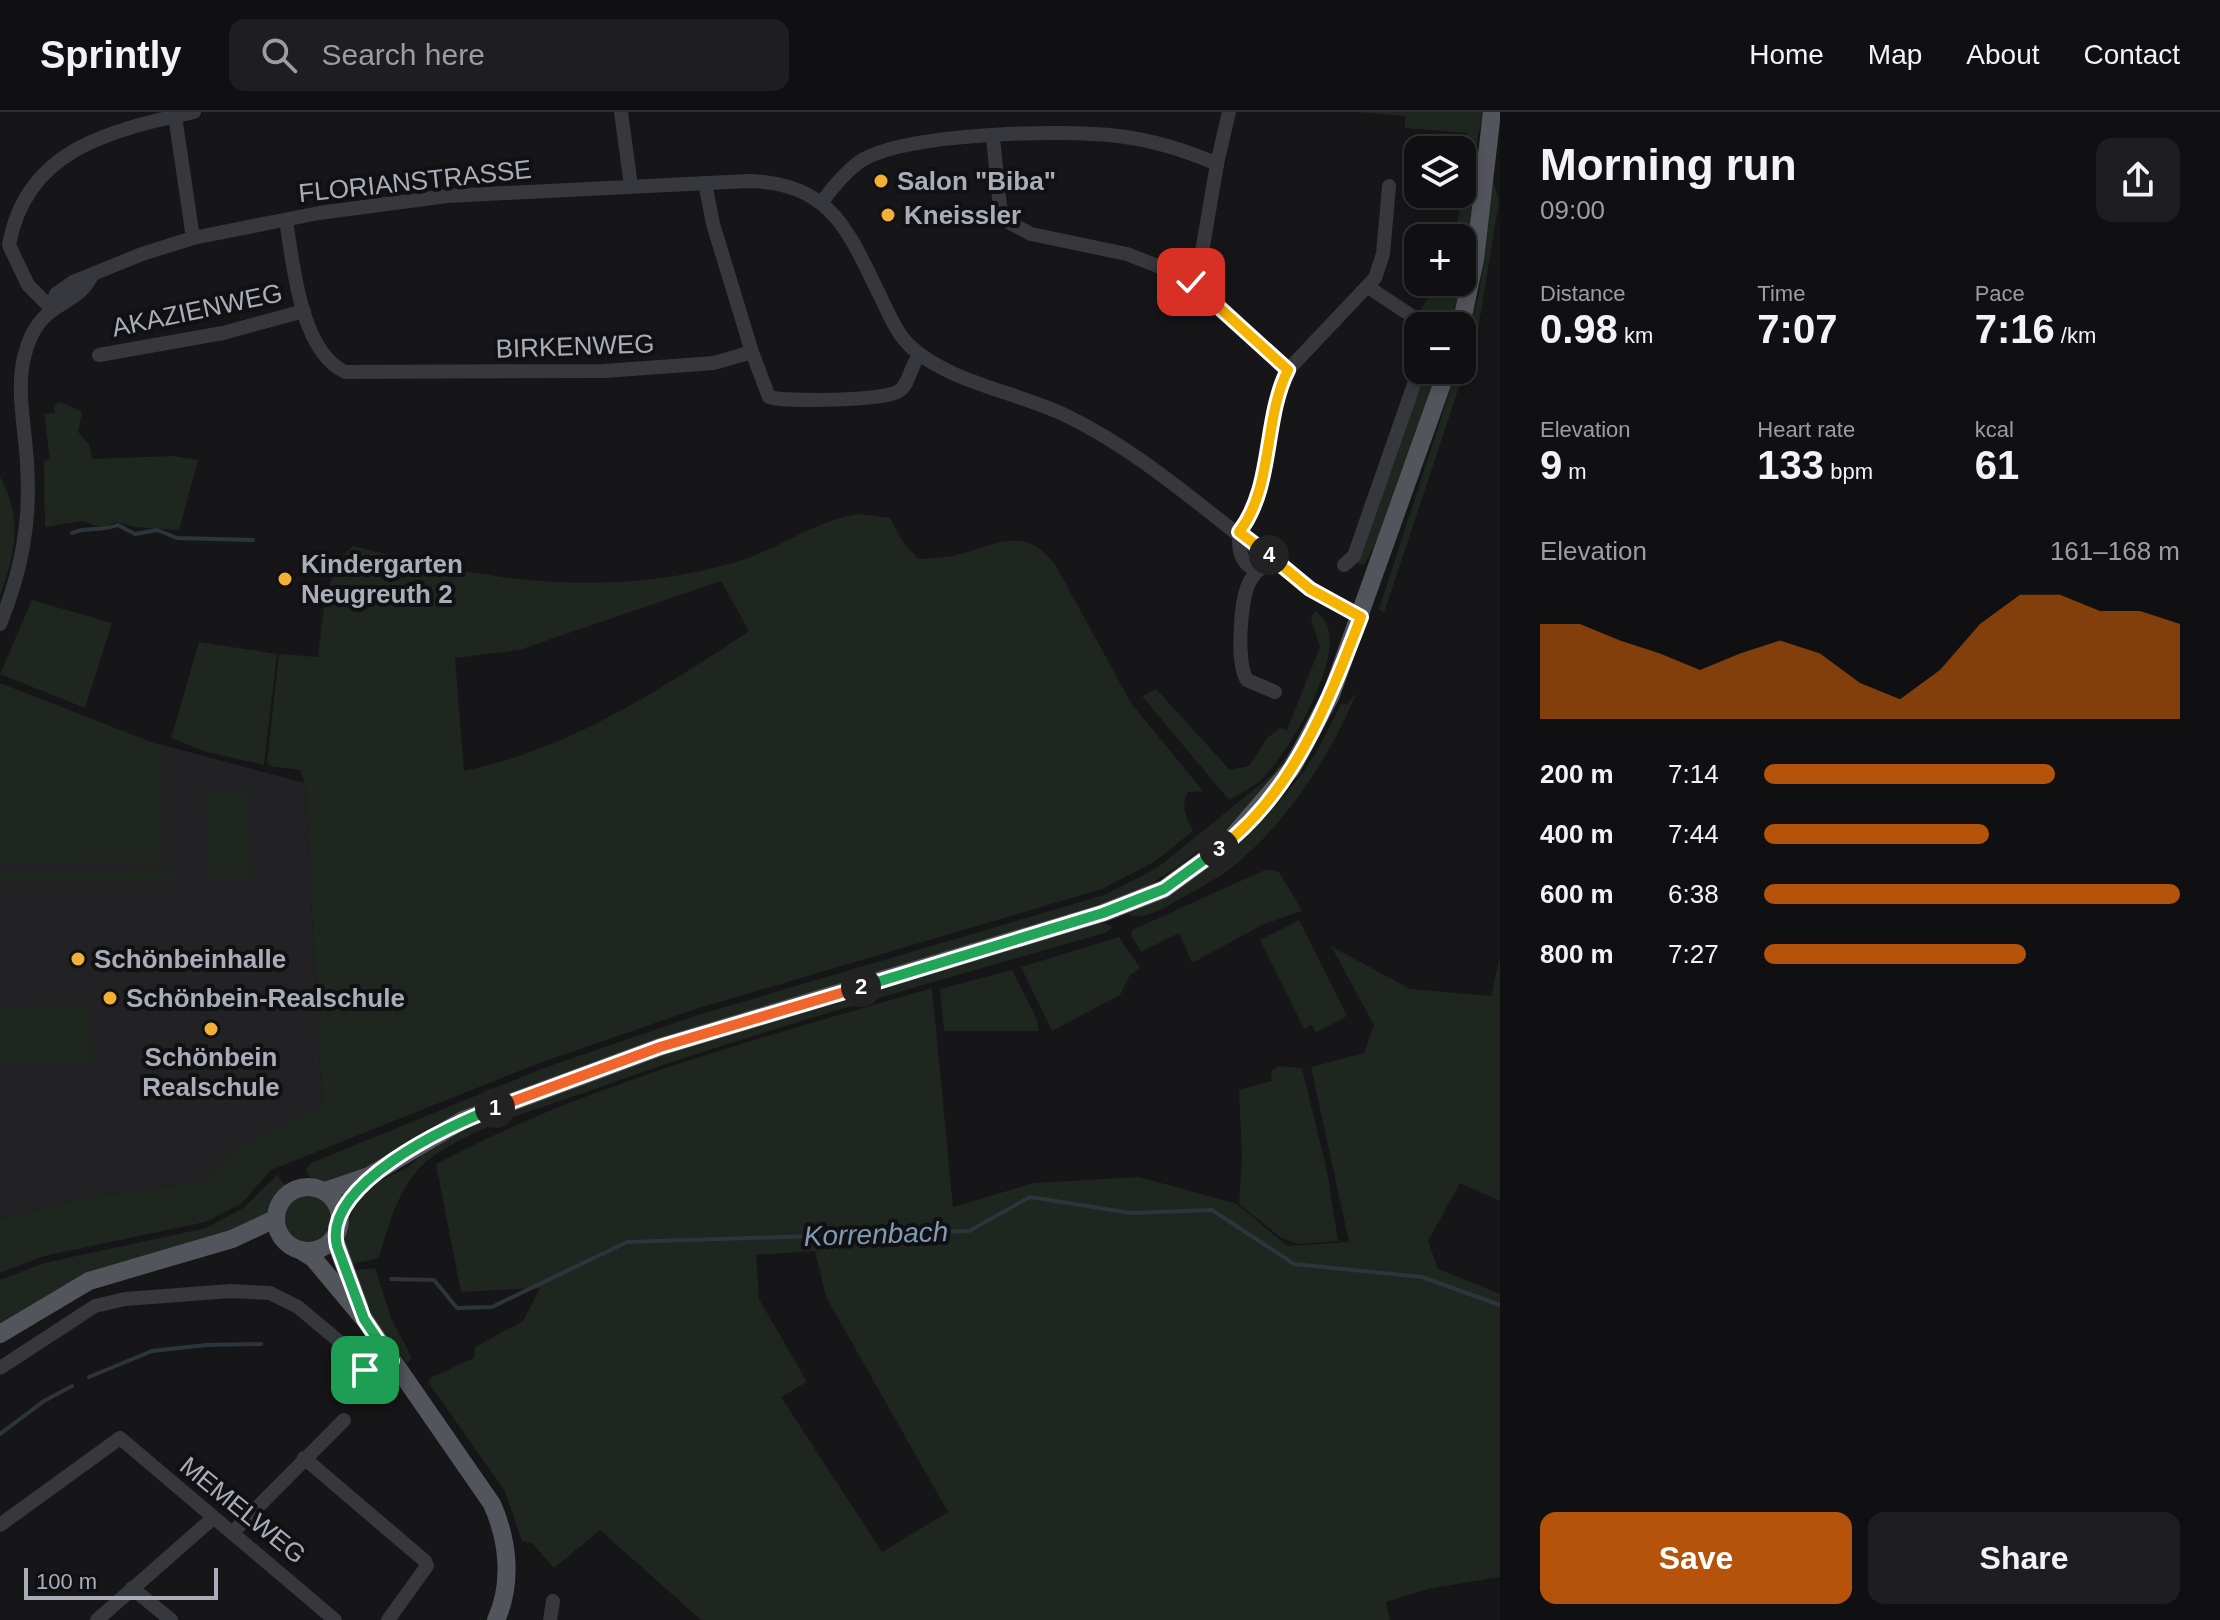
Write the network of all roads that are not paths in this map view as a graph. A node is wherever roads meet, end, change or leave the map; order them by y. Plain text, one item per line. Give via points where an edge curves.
1 (194, 112) edge
2 (621, 112) edge
3 (1229, 112) edge
4 (1492, 112) edge
5 (175, 116) junction
6 (993, 138) junction
7 (1217, 164) junction
8 (705, 183) junction
9 (631, 186) junction
10 (1389, 186) dead end
11 (822, 202) junction
12 (286, 220) junction
13 (193, 238) junction
14 (1191, 282) junction
15 (1368, 287) junction
16 (51, 308) junction
17 (304, 311) junction
18 (1406, 312) edge
19 (1464, 312) edge
20 (752, 352) junction
21 (99, 355) dead end
22 (920, 355) junction
23 (1288, 370) junction
24 (1414, 384) edge
25 (1442, 384) edge
26 (1239, 532) junction
27 (1271, 557) junction
28 (1344, 565) dead end
29 (1259, 570) junction
30 (1361, 617) junction
31 (0, 624) edge
32 (1275, 692) dead end
33 (369, 1176) junction
34 (325, 1191) junction
35 (339, 1212) junction
36 (275, 1219) junction
37 (334, 1237) junction
38 (232, 1239) junction
39 (295, 1248) junction
40 (364, 1319) junction
41 (0, 1334) edge
42 (392, 1361) junction
43 (0, 1368) edge
44 (344, 1420) dead end
45 (304, 1458) junction
46 (212, 1519) junction
47 (0, 1525) edge
48 (234, 1531) junction
49 (132, 1588) junction
50 (553, 1601) dead end
51 (97, 1620) edge
52 (171, 1620) edge
53 (335, 1620) edge
54 (388, 1620) edge
55 (496, 1620) edge
56 (550, 1620) edge

1 - 5 street
2 - 9 street
3 - 7 street
4 - 19 main road
5 - 13 street
5 - 16 street via 77,147 28,193 9,245 28,285
6 - 7 street via 1117,136 1171,146
6 - 11 street via 877,153 848,172
6 - 14 street via 1000,207 1010,223 1031,234 1127,254
7 - 14 street via 1201,258
8 - 9 street, FLORIANSTRASSE
8 - 11 street, FLORIANSTRASSE via 777,182
8 - 20 street
9 - 12 street, FLORIANSTRASSE via 447,196
10 - 15 street via 1382,260
11 - 22 street, FLORIANSTRASSE via 844,224 902,338
12 - 13 street, FLORIANSTRASSE
12 - 17 street, BIRKENWEG
13 - 16 street, FLORIANSTRASSE via 73,282 56,294
14 - 23 street
15 - 18 street
15 - 23 street
16 - 31 street, FLORIANSTRASSE via 36,325 22,366 27,529 17,580
17 - 20 street, BIRKENWEG via 329,361 345,372 604,371 714,363
17 - 21 street, AKAZIENWEG via 215,335
20 - 22 street via 766,393 776,399 891,396 903,388
22 - 26 street, FLORIANSTRASSE via 1097,432
23 - 26 street via 1255,501
24 - 28 street via 1354,556
25 - 30 main road
26 - 27 street, FLORIANSTRASSE
26 - 29 street via 1243,559
27 - 29 street
27 - 30 street, FLORIANSTRASSE via 1310,589
29 - 32 street via 1246,595 1242,667 1247,680
30 - 33 main road via 1331,695 1292,768 1227,843 1164,889 1103,913 660,1047 463,1120
33 - 34 main road
33 - 35 main road
34 - 35 main road
34 - 36 main road via 306,1187 288,1193
35 - 37 main road
36 - 38 main road
36 - 39 main road via 277,1230
37 - 39 main road via 321,1248
37 - 40 main road
38 - 39 main road via 275,1241
38 - 41 main road via 89,1281
39 - 40 main road via 313,1258
40 - 42 main road
42 - 43 street via 377,1374 365,1370 298,1307 270,1293 231,1291 95,1306
42 - 55 main road via 478,1478 502,1525 506,1590
44 - 45 street
45 - 48 street
45 - 54 street via 425,1561 427,1566
46 - 47 street, MEMELWEG via 120,1438
46 - 48 street, MEMELWEG
46 - 49 street
48 - 53 street, MEMELWEG
49 - 51 street
49 - 52 street
50 - 56 street

